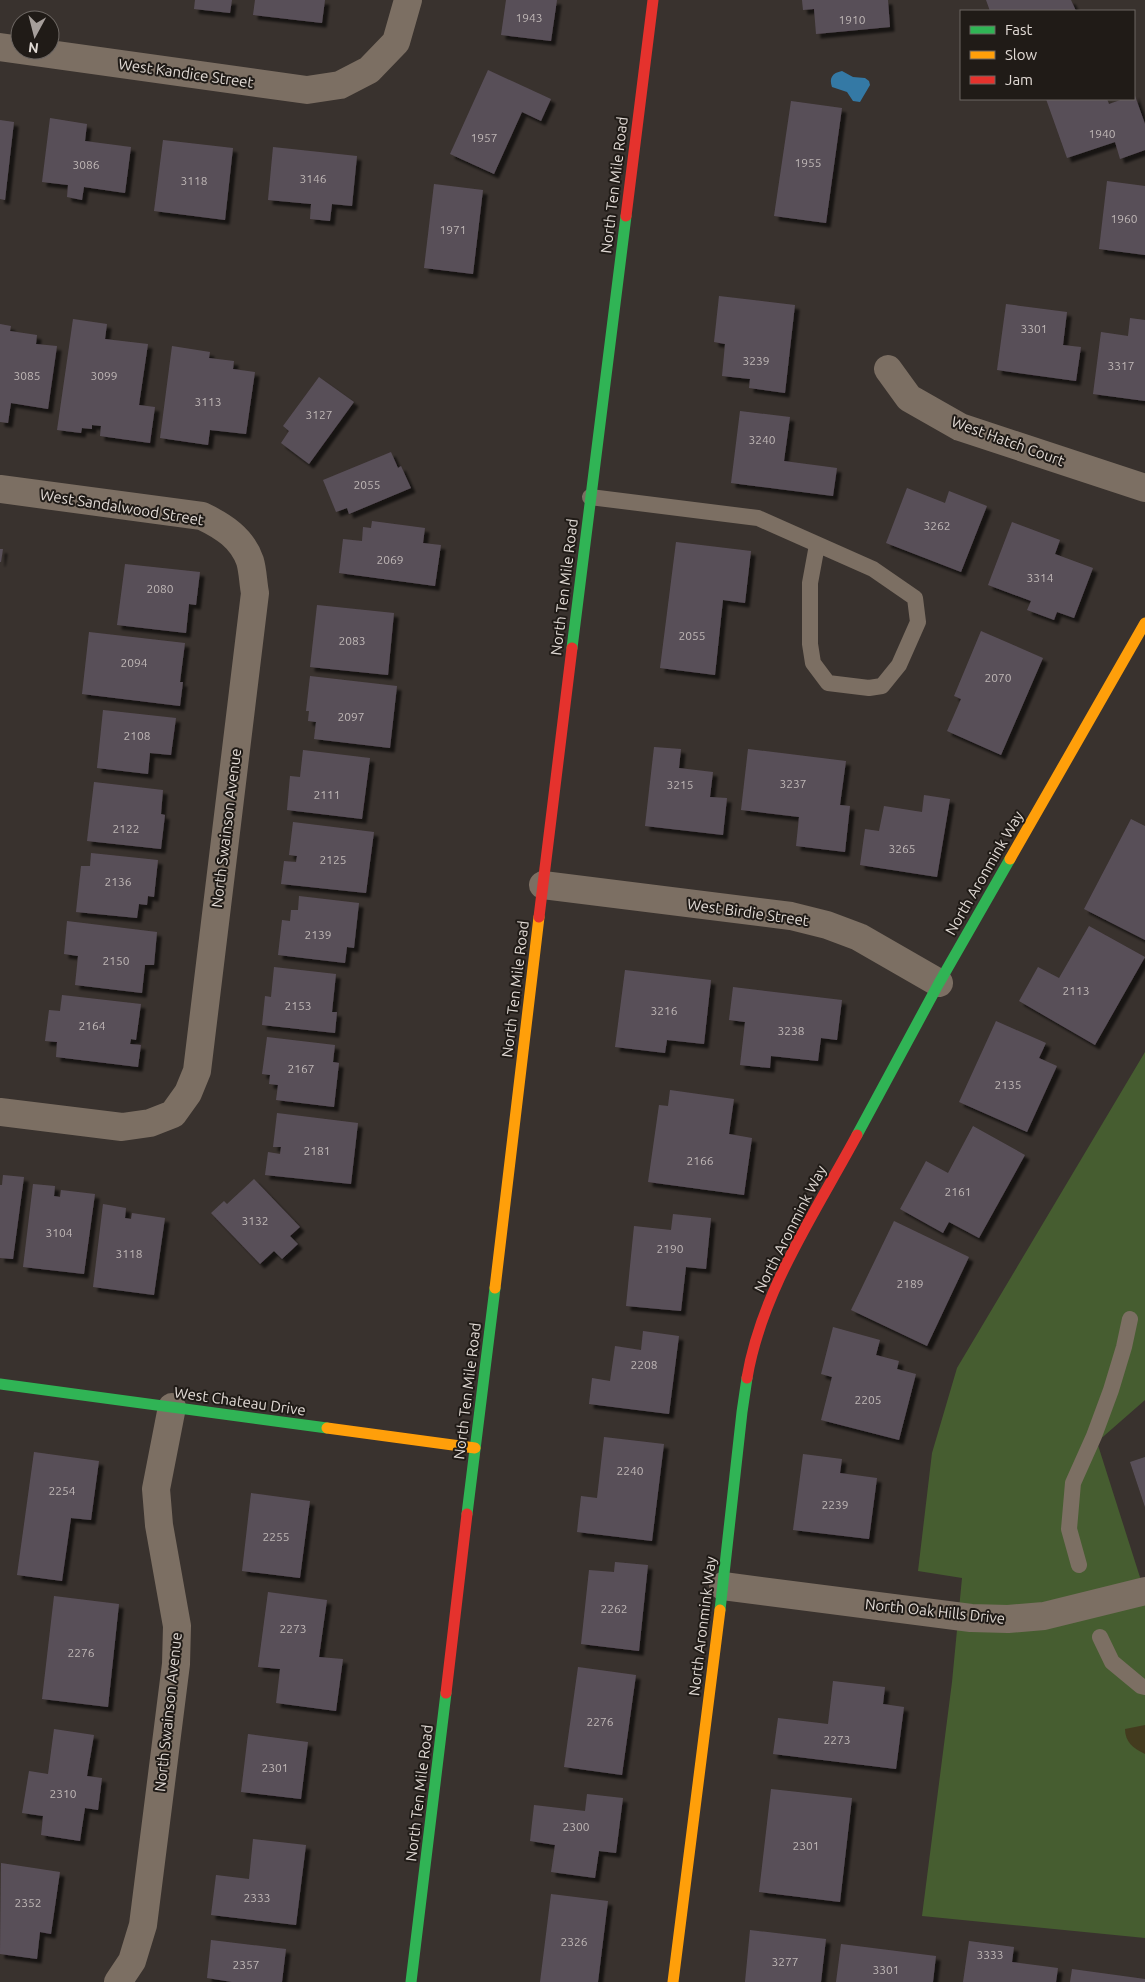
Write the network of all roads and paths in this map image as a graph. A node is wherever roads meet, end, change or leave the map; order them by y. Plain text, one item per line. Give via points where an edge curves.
1 (408, 0) edge
2 (653, 0) edge
3 (0, 47) edge
4 (888, 369) dead end
5 (1145, 488) edge
6 (0, 489) edge
7 (590, 497) junction
8 (237, 539) joint
9 (817, 545) junction
10 (1145, 623) edge
11 (543, 884) junction
12 (938, 983) junction
13 (0, 1112) edge
14 (1130, 1319) dead end
15 (0, 1384) edge
16 (172, 1407) junction
17 (475, 1448) junction
18 (1079, 1565) dead end
19 (723, 1586) junction
20 (1145, 1591) edge
21 (1100, 1637) dead end
22 (1145, 1687) edge
23 (118, 1982) edge
24 (411, 1982) edge
25 (673, 1982) edge

1 - 3 street, West Kandice Street via 396,42 369,70 340,85 307,90
2 - 7 main road, North Ten Mile Road
4 - 5 street, West Hatch Court via 909,398 960,427
6 - 8 street, West Sandalwood Street via 202,516 221,525
7 - 9 lane via 758,518
7 - 11 main road, North Ten Mile Road
8 - 13 street, North Swainson Avenue via 250,561 255,593 197,1071 188,1094 173,1114 150,1124 122,1128
9 - 9 lane via 874,569 914,598 918,622 899,665 882,686 869,688 828,683 813,663 810,583
10 - 12 main road, North Aronmink Way
11 - 12 street, West Birdie Street via 818,922 859,937
11 - 17 main road, North Ten Mile Road
12 - 19 main road, North Aronmink Way via 768,1304 748,1374
14 - 18 lane via 1111,1390 1073,1483 1069,1529
15 - 16 main road, West Chateau Drive
16 - 17 main road, West Chateau Drive
16 - 23 street, North Swainson Avenue via 156,1489 177,1626 176,1664 143,1925 132,1961
17 - 24 main road, North Ten Mile Road
19 - 20 street, North Oak Hills Drive via 971,1618 1008,1619 1044,1616
19 - 25 main road, North Aronmink Way
21 - 22 lane via 1112,1662

